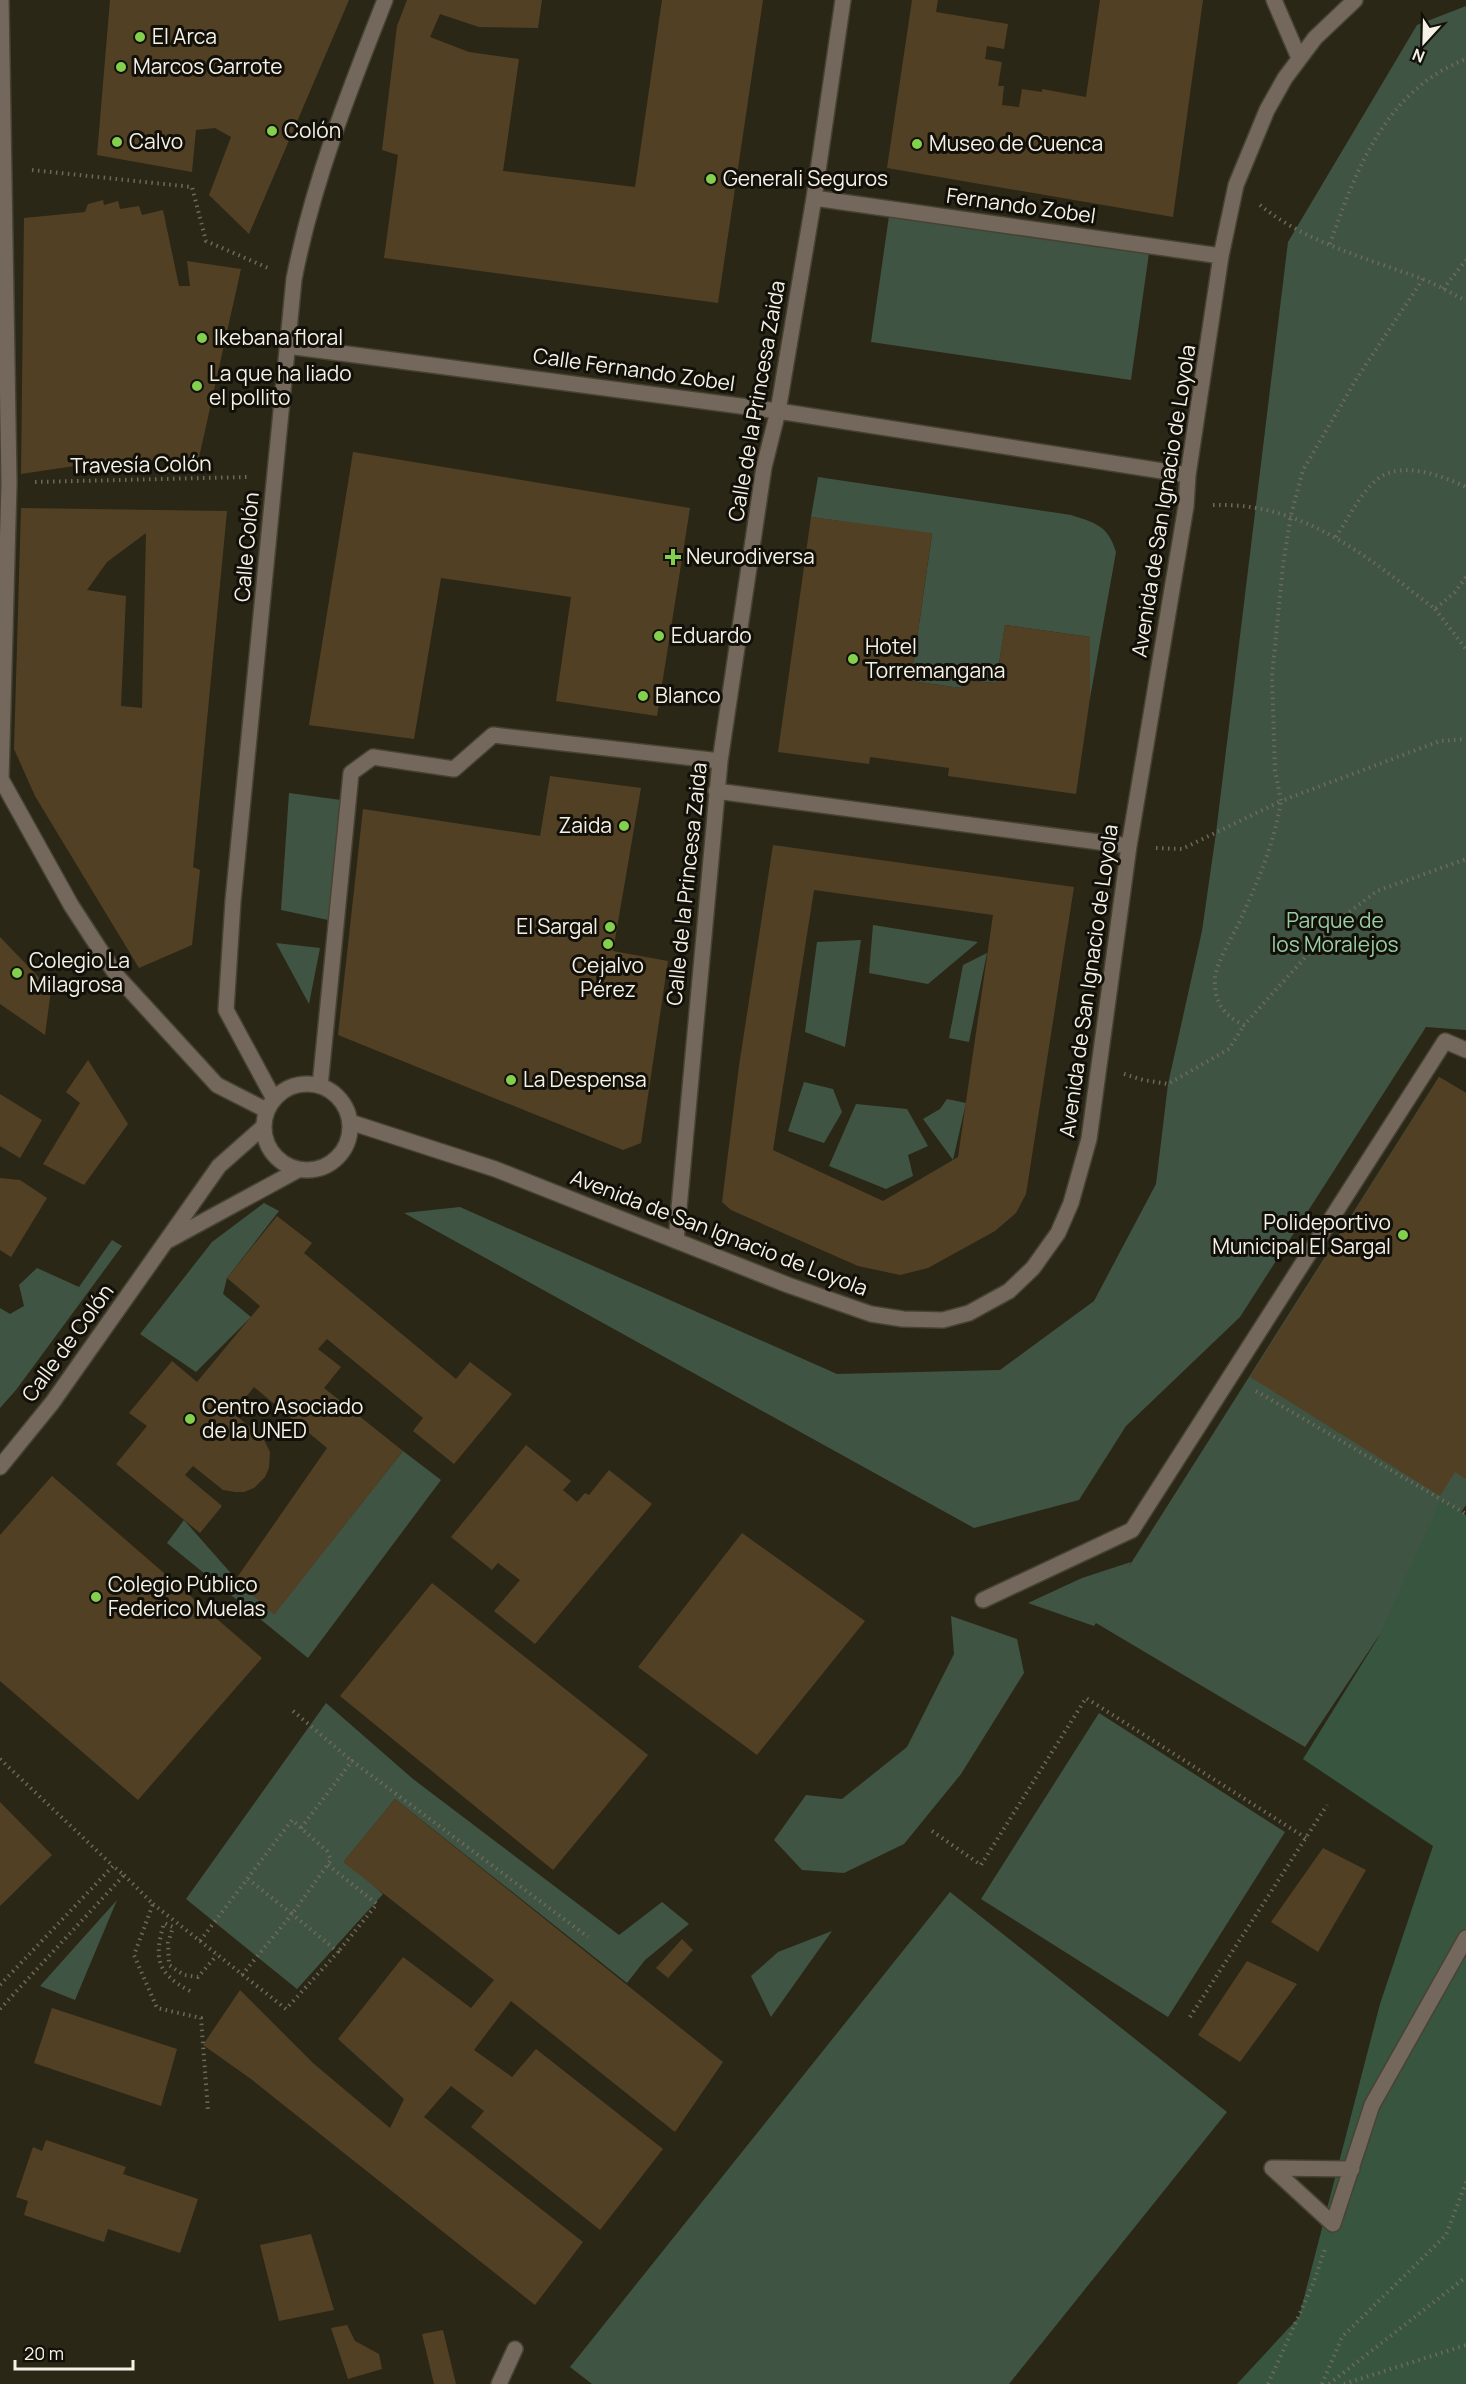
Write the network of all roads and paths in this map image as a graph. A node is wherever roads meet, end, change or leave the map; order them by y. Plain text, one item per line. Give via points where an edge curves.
1 (1, 0) edge
2 (385, 0) edge
3 (843, 0) edge
4 (1274, 0) edge
5 (1355, 0) edge
6 (1299, 58) junction
7 (1466, 59) edge
8 (3, 167) junction
9 (1236, 185) junction
10 (814, 198) junction
11 (1330, 244) junction
12 (1221, 256) junction
13 (1466, 260) edge
14 (294, 279) junction
15 (1423, 279) junction
16 (1443, 289) junction
17 (1466, 301) edge
18 (287, 346) junction
19 (778, 411) junction
20 (1188, 475) junction
21 (274, 477) junction
22 (9, 483) junction
23 (1466, 487) edge
24 (1186, 506) junction
25 (1291, 515) junction
26 (1336, 537) junction
27 (1466, 577) edge
28 (1435, 609) junction
29 (1466, 649) edge
30 (1466, 739) edge
31 (720, 761) junction
32 (0, 779) edge
33 (716, 791) junction
34 (1281, 801) junction
35 (1129, 846) junction
36 (1466, 859) edge
37 (1244, 1025) junction
38 (1466, 1050) edge
39 (1099, 1065) junction
40 (320, 1086) junction
41 (270, 1105) junction
42 (351, 1122) junction
43 (263, 1127) junction
44 (298, 1170) junction
45 (166, 1241) junction
46 (676, 1241) junction
47 (1232, 1377) junction
48 (0, 1467) edge
49 (1466, 1514) edge
50 (983, 1600) dead end
51 (293, 1711) dead end
52 (0, 1759) edge
53 (352, 1761) junction
54 (1327, 1805) dead end
55 (301, 1828) junction
56 (932, 1831) dead end
57 (1306, 1838) junction
58 (328, 1865) junction
59 (113, 1866) junction
60 (124, 1875) junction
61 (248, 1878) junction
62 (153, 1904) junction
63 (292, 1914) junction
64 (588, 1937) dead end
65 (1466, 1938) edge
66 (200, 1941) junction
67 (338, 1952) junction
68 (217, 1955) junction
69 (242, 1975) junction
70 (0, 1984) edge
71 (190, 1991) dead end
72 (0, 2009) edge
73 (1190, 2017) dead end
74 (208, 2110) dead end
75 (1353, 2169) junction
76 (1466, 2182) edge
77 (1333, 2224) junction
78 (1466, 2277) edge
79 (1466, 2345) edge
80 (515, 2349) dead end
81 (499, 2384) edge
82 (1268, 2384) edge
83 (1322, 2384) edge
84 (1329, 2384) edge
85 (1344, 2384) edge

1 - 8 street
2 - 14 street, Calle Colón via 335,129
3 - 10 street, Calle de la Princesa Zaida
4 - 6 street
5 - 6 street, Avenida de San Ignacio de Loyola
6 - 9 street, Avenida de San Ignacio de Loyola via 1267,110
7 - 11 path via 1420,84 1372,141 1349,189
8 - 14 path via 192,187 206,241
8 - 22 street
9 - 11 path via 1278,220
9 - 12 street, Avenida de San Ignacio de Loyola
10 - 12 street, Fernando Zobel
10 - 19 street, Calle de la Princesa Zaida
11 - 15 path
12 - 20 street, Avenida de San Ignacio de Loyola
13 - 16 path
14 - 18 street, Calle Colón
15 - 16 path
15 - 25 path via 1357,378 1304,470
16 - 17 path
18 - 19 street, Calle Fernando Zobel
18 - 21 street, Calle Colón
19 - 20 street, Calle Fernando Zobel
19 - 31 street, Calle de la Princesa Zaida via 764,467
20 - 24 street, Avenida de San Ignacio de Loyola
21 - 22 path, Travesía Colón
21 - 41 street, Calle Colón via 232,901 226,1010
22 - 32 street
23 - 26 path via 1428,471 1394,472 1374,481
24 - 25 path via 1255,506
24 - 35 street, Avenida de San Ignacio de Loyola
25 - 26 path
25 - 34 path via 1272,677 1275,770
26 - 28 path
27 - 28 path
28 - 29 path
30 - 34 path via 1440,741
31 - 33 street, Calle de la Princesa Zaida
31 - 40 street via 493,735 454,769 373,757 351,773
32 - 41 street via 71,905 117,976 218,1085
33 - 35 street
33 - 46 street, Calle de la Princesa Zaida
34 - 35 path via 1182,849
34 - 37 path via 1266,862 1215,975 1216,997 1227,1017
35 - 39 street, Avenida de San Ignacio de Loyola
36 - 37 path via 1377,891 1340,919
37 - 39 path via 1229,1049 1168,1084
38 - 47 street via 1444,1041
39 - 46 street, Avenida de San Ignacio de Loyola via 1082,1169 1058,1233 1033,1268 1009,1291 969,1314 943,1320 871,1314
40 - 41 street via 295,1086
40 - 42 street via 341,1100
41 - 43 street
42 - 44 street via 351,1134 339,1157 318,1170
42 - 46 street, Avenida de San Ignacio de Loyola via 495,1169
43 - 44 street via 269,1150
43 - 45 street, Calle de Colón via 219,1166
44 - 45 street, Calle de Colón
45 - 48 street, Calle de Colón via 52,1403
47 - 49 path
47 - 50 street via 1132,1530
51 - 53 path
52 - 59 path
53 - 55 path
53 - 64 path
54 - 57 path
55 - 58 path via 327,1851 331,1860
55 - 61 path via 292,1821
56 - 57 path via 981,1865 1086,1698
57 - 73 path
58 - 63 path
58 - 67 path via 377,1904
59 - 60 path
59 - 70 path
60 - 62 path
60 - 72 path
61 - 63 path
61 - 66 path
62 - 66 path
62 - 74 path via 134,1955 157,2008 201,2018
63 - 67 path
63 - 69 path
65 - 75 street via 1372,2105
66 - 68 path
67 - 69 path via 286,2009
68 - 69 path
68 - 71 path via 198,1977 184,1975 169,1965 168,1943 173,1927 164,1923 157,1947 160,1966 174,1982
75 - 77 street
75 - 77 street via 1272,2168
76 - 83 path via 1446,2235 1341,2337
77 - 82 path via 1313,2284
78 - 84 path
79 - 85 path
80 - 81 street

